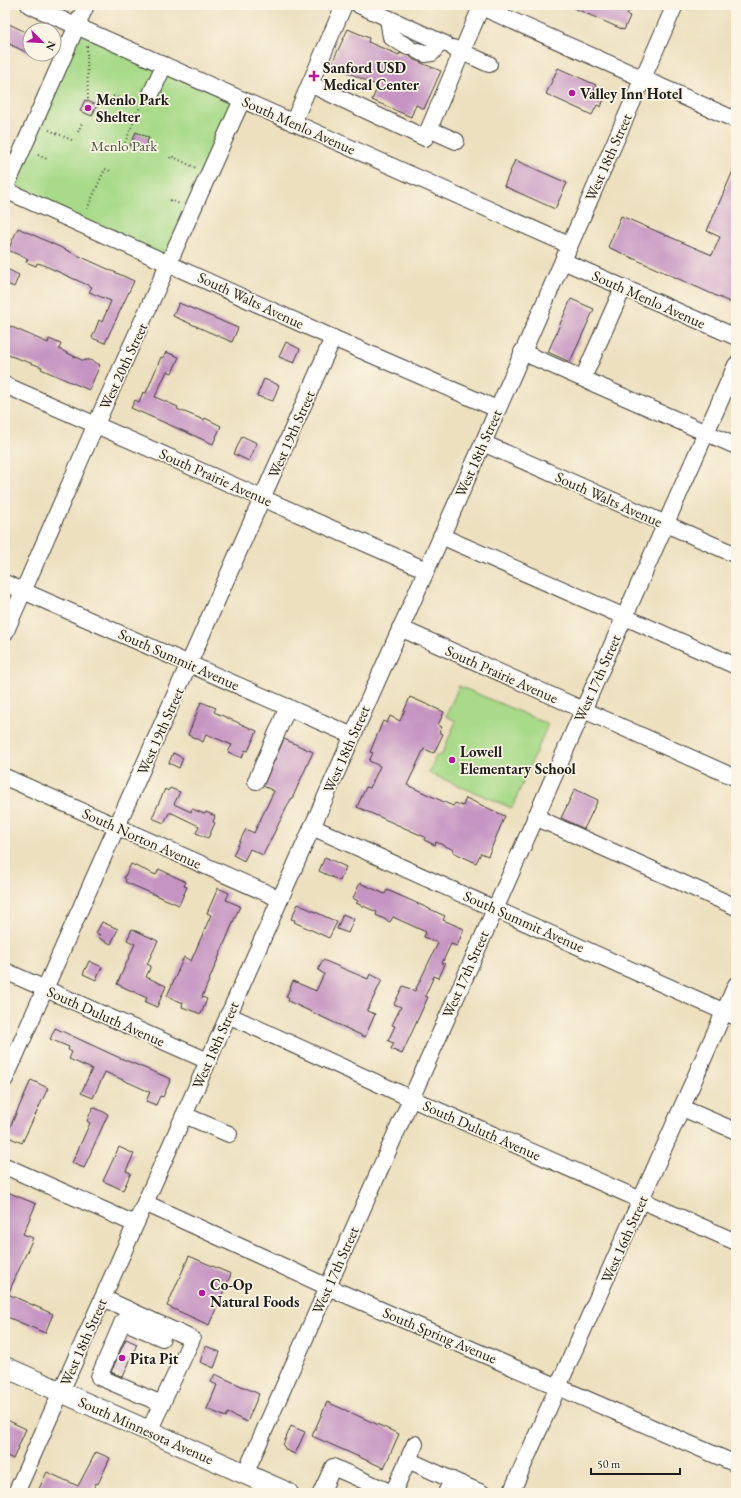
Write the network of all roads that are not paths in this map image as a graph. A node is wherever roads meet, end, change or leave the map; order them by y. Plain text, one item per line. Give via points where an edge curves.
1 (29, 5) edge
2 (86, 5) edge
3 (344, 5) edge
4 (359, 5) edge
5 (675, 5) edge
6 (479, 6) edge
7 (388, 19) junction
8 (77, 26) junction
9 (450, 47) junction
10 (490, 64) dead end
11 (164, 65) junction
12 (642, 78) junction
13 (310, 84) junction
14 (151, 94) road end
15 (242, 100) junction
16 (736, 120) edge
17 (294, 123) junction
18 (429, 129) junction
19 (456, 141) dead end
20 (5, 190) edge
21 (569, 245) junction
22 (563, 261) junction
23 (170, 263) junction
24 (623, 288) junction
25 (736, 337) edge
26 (333, 338) junction
27 (522, 352) junction
28 (736, 365) edge
29 (583, 378) junction
30 (5, 385) edge
31 (497, 409) junction
32 (96, 424) junction
33 (706, 433) junction
34 (483, 443) junction
35 (736, 446) edge
36 (263, 498) junction
37 (665, 524) junction
38 (441, 536) junction
39 (736, 556) edge
40 (426, 570) junction
41 (5, 583) edge
42 (24, 591) junction
43 (624, 617) junction
44 (400, 628) junction
45 (5, 634) edge
46 (190, 664) junction
47 (736, 666) edge
48 (288, 707) junction
49 (583, 710) junction
50 (353, 736) junction
51 (5, 777) edge
52 (736, 778) edge
53 (256, 781) dead end
54 (534, 817) junction
55 (117, 826) junction
56 (312, 827) junction
57 (280, 898) junction
58 (736, 907) edge
59 (494, 908) junction
60 (5, 972) edge
61 (736, 985) edge
62 (45, 989) junction
63 (730, 1014) edge
64 (228, 1015) junction
65 (208, 1061) junction
66 (5, 1079) edge
67 (410, 1098) junction
68 (682, 1108) junction
69 (184, 1115) junction
70 (736, 1131) edge
71 (229, 1134) dead end
72 (5, 1166) edge
73 (642, 1200) junction
74 (144, 1204) junction
75 (135, 1224) junction
76 (736, 1242) edge
77 (328, 1287) junction
78 (103, 1298) junction
79 (162, 1338) dead end
80 (5, 1367) edge
81 (558, 1386) junction
82 (60, 1392) junction
83 (162, 1404) junction
84 (149, 1431) junction
85 (415, 1444) dead end
86 (408, 1460) junction
87 (736, 1464) edge
88 (245, 1474) junction
89 (449, 1486) edge
90 (16, 1493) edge
91 (288, 1493) edge
92 (321, 1493) edge
93 (392, 1493) edge
94 (482, 1493) edge
95 (511, 1493) edge

1 - 8 street, South Menlo Avenue
2 - 8 street
3 - 13 street
4 - 7 street
5 - 12 street, West 18th Street
6 - 9 street
6 - 12 street
7 - 9 street
7 - 9 street via 391,37 413,49 425,54
8 - 11 street, South Menlo Avenue
8 - 20 street
9 - 10 street
9 - 18 street
11 - 14 street
11 - 15 street, South Menlo Avenue
12 - 16 street
12 - 21 street, West 18th Street
13 - 17 street
13 - 18 street via 425,138
15 - 17 street, South Menlo Avenue
15 - 23 street, West 20th Street
17 - 21 street, South Menlo Avenue
18 - 19 street
20 - 23 street, South Walts Avenue
21 - 22 street, West 18th Street
22 - 24 street, South Menlo Avenue
22 - 27 street, West 18th Street
23 - 26 street, South Walts Avenue
23 - 32 street, West 20th Street
24 - 25 street, South Menlo Avenue
24 - 29 street
26 - 31 street, South Walts Avenue
26 - 36 street, West 19th Street
27 - 29 street
27 - 31 street, West 18th Street
28 - 33 street, West 17th Street
29 - 33 street
30 - 32 street, South Prairie Avenue
31 - 34 street, West 18th Street
32 - 36 street, South Prairie Avenue
32 - 42 street, West 20th Street
33 - 35 street
33 - 37 street, West 17th Street
34 - 37 street, South Walts Avenue
34 - 38 street, West 18th Street
36 - 40 street, South Prairie Avenue
36 - 46 street, West 19th Street
37 - 39 street, South Walts Avenue
37 - 43 street, West 17th Street
38 - 40 street, West 18th Street
38 - 43 street
40 - 44 street, West 18th Street
41 - 42 street, South Summit Avenue
42 - 45 street, West 20th Street
42 - 46 street, South Summit Avenue
43 - 47 street
43 - 49 street, West 17th Street
44 - 49 street, South Prairie Avenue
44 - 50 street, West 18th Street
46 - 48 street, South Summit Avenue
46 - 55 street, West 19th Street
48 - 50 street, South Summit Avenue
48 - 53 street
49 - 52 street, South Prairie Avenue
49 - 54 street, West 17th Street
50 - 56 street, West 18th Street
51 - 55 street, South Norton Avenue
54 - 58 street
54 - 59 street, West 17th Street
55 - 57 street, South Norton Avenue
55 - 62 street, West 19th Street
56 - 57 street, West 18th Street
56 - 59 street, South Summit Avenue
57 - 64 street, West 18th Street
59 - 63 street, South Summit Avenue
59 - 67 street, West 17th Street
60 - 62 street, South Duluth Avenue
61 - 63 street, West 16th Street
62 - 65 street, South Duluth Avenue
62 - 66 street, West 19th Street
63 - 68 street, West 16th Street
64 - 65 street, West 18th Street
64 - 67 street, South Duluth Avenue
65 - 69 street, West 18th Street
67 - 73 street, South Duluth Avenue
67 - 77 street, West 17th Street
68 - 70 street
68 - 73 street, West 16th Street
69 - 71 street
69 - 74 street, West 18th Street
72 - 75 street
73 - 76 street, South Duluth Avenue
73 - 81 street, West 16th Street
74 - 75 street, West 18th Street
74 - 77 street, South Spring Avenue
75 - 78 street, West 18th Street
77 - 81 street, South Spring Avenue
77 - 88 street, West 17th Street
78 - 82 street, West 18th Street
78 - 83 street via 192,1339
79 - 83 street via 123,1321 99,1377
80 - 82 main road, South Minnesota Avenue
81 - 87 street, South Spring Avenue
81 - 95 street, West 16th Street
82 - 84 main road, South Minnesota Avenue
82 - 90 street, West 18th Street
83 - 84 street
84 - 88 main road, South Minnesota Avenue
85 - 86 street
86 - 89 street
86 - 93 street
88 - 91 main road, South Minnesota Avenue
89 - 94 street
92 - 93 street via 333,1466

